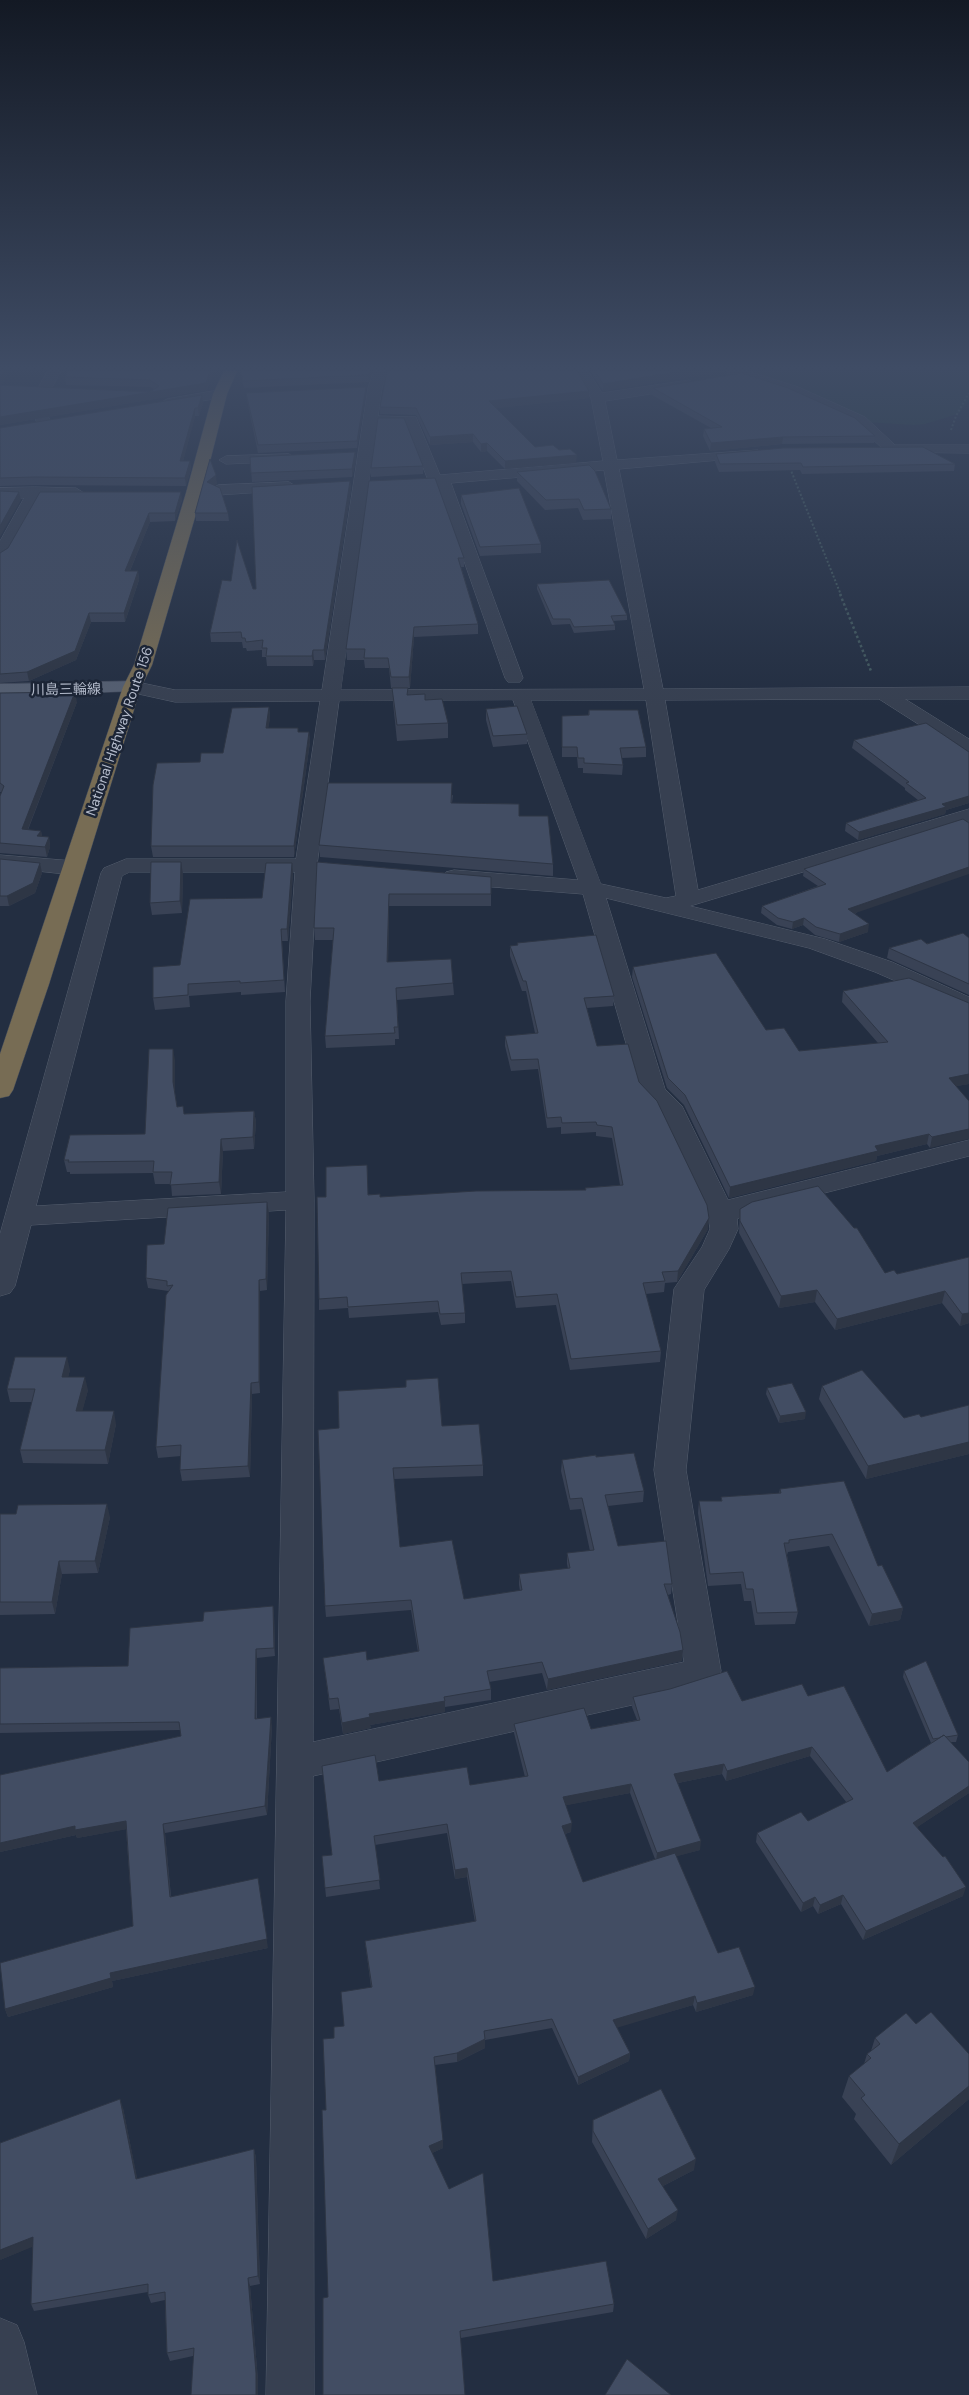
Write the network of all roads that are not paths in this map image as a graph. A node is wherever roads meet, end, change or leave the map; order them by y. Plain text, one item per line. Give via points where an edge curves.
1 (197, 483) edge
2 (380, 483) edge
3 (440, 483) edge
4 (613, 483) edge
5 (342, 484) edge
6 (361, 484) junction
7 (304, 486) edge
8 (218, 490) edge
9 (35, 492) junction
10 (0, 493) edge
11 (95, 493) edge
12 (174, 493) edge
13 (194, 493) junction
14 (0, 555) edge
15 (969, 676) edge
16 (517, 686) junction
17 (653, 686) junction
18 (132, 687) junction
19 (331, 688) junction
20 (0, 690) edge
21 (969, 693) edge
22 (884, 694) junction
23 (969, 748) edge
24 (969, 815) edge
25 (0, 861) edge
26 (316, 866) junction
27 (74, 868) junction
28 (431, 875) edge
29 (592, 888) junction
30 (688, 898) junction
31 (666, 905) junction
32 (969, 1006) edge
33 (0, 1090) edge
34 (969, 1148) edge
35 (300, 1200) junction
36 (722, 1215) junction
37 (21, 1216) junction
38 (0, 1286) edge
39 (294, 1763) junction
40 (0, 2342) edge
41 (13, 2395) edge
42 (290, 2395) edge

1 - 13 highway, National Highway Route 156
2 - 6 street
3 - 16 street
4 - 17 street
5 - 6 street
6 - 19 street
7 - 8 street
9 - 10 street
9 - 11 street
9 - 14 street
12 - 13 street
13 - 18 highway, National Highway Route 156 via 143,665
15 - 17 street via 873,676
16 - 17 street
16 - 19 street
16 - 29 street
17 - 22 street
17 - 30 street
18 - 19 street via 175,696
18 - 20 main road, 川島三輪線
18 - 27 highway, National Highway Route 156
19 - 26 street
21 - 22 street
22 - 23 street
24 - 30 street
25 - 27 street
26 - 35 street via 298,1000
26 - 37 street via 126,866 112,873
27 - 33 highway, National Highway Route 156
28 - 29 street
29 - 31 street
29 - 36 street via 653,1092 669,1106
30 - 31 street
31 - 32 street via 692,915 795,936 870,963
34 - 36 street via 741,1204
35 - 37 street
35 - 39 street
36 - 39 street via 724,1230 689,1289 670,1470 703,1671 668,1682
37 - 38 street
39 - 42 street
40 - 41 street

